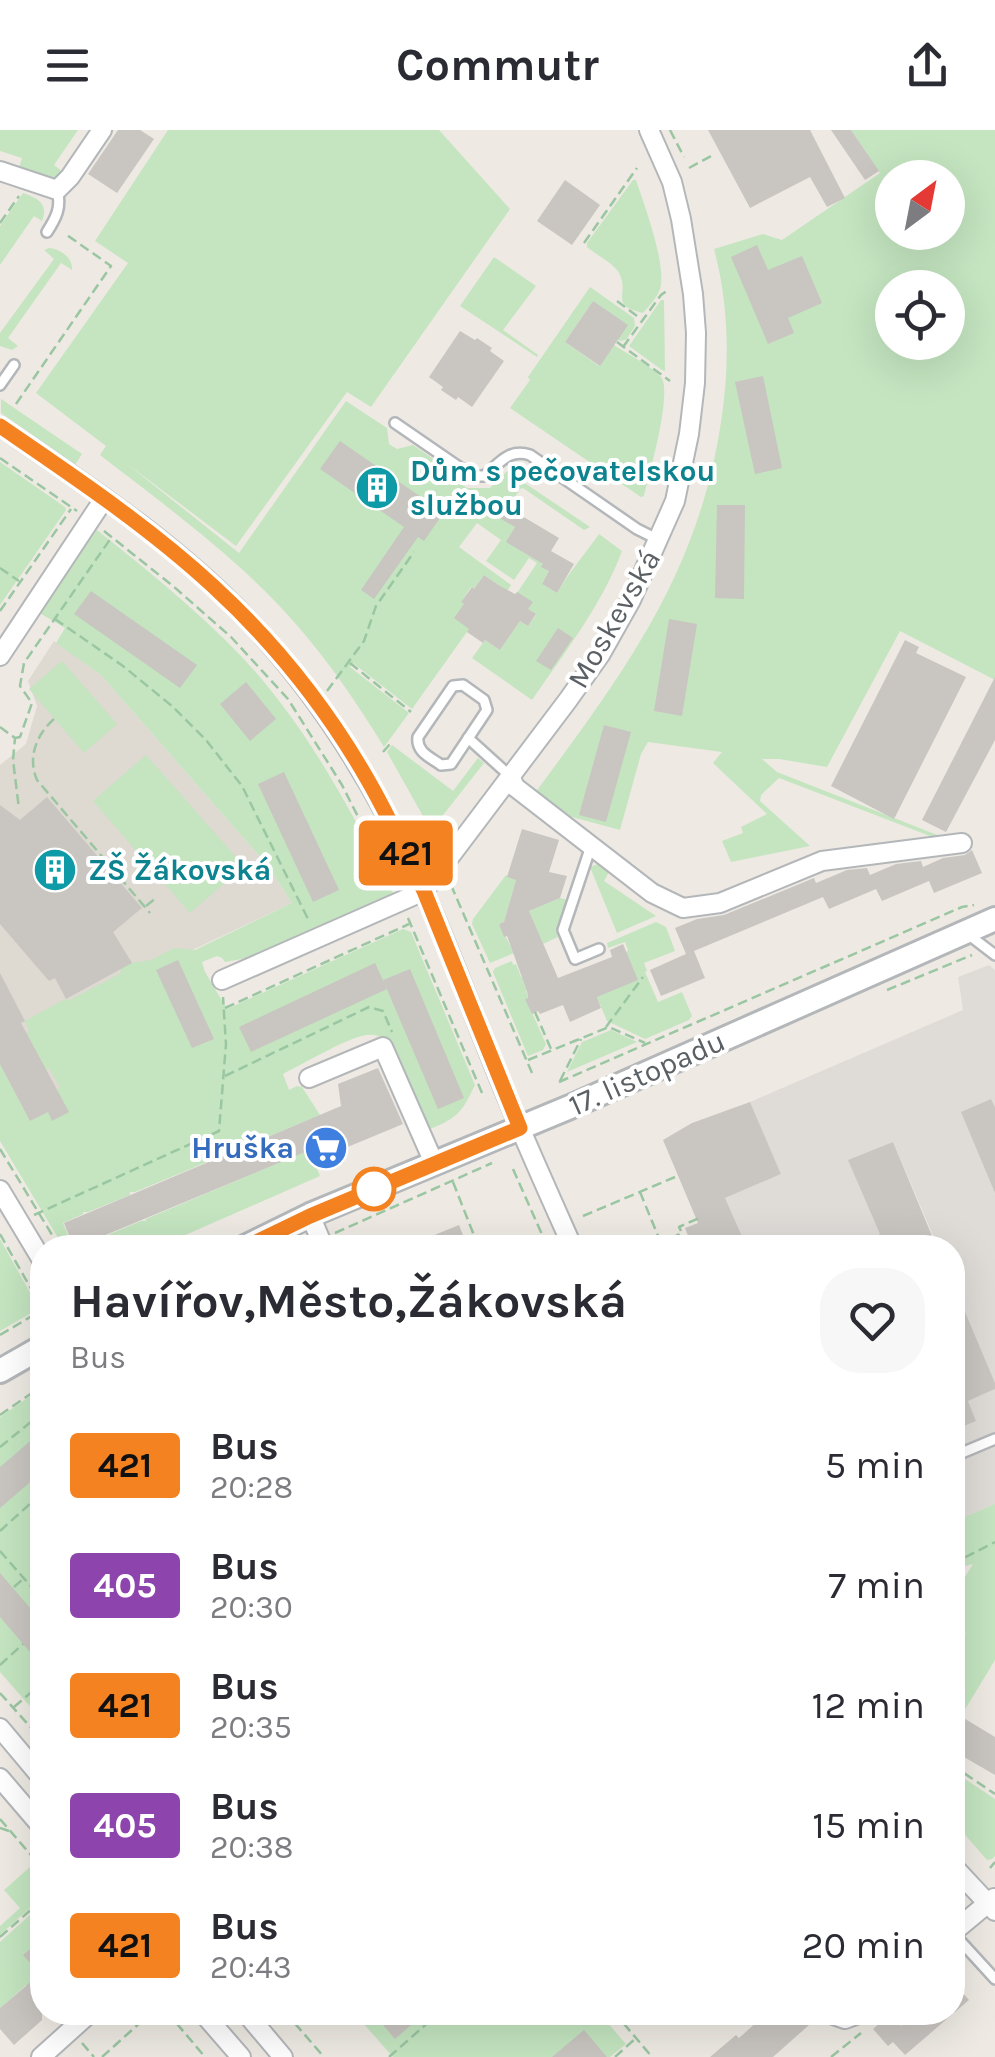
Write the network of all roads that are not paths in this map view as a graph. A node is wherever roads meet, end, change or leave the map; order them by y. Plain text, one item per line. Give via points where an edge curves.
1 (102, 130) edge
2 (649, 130) edge
3 (0, 171) edge
4 (57, 190) junction
5 (49, 229) road end
6 (14, 365) dead end
7 (0, 385) edge
8 (394, 423) dead end
9 (0, 426) edge
10 (104, 498) junction
11 (659, 540) junction
12 (0, 656) edge
13 (468, 738) junction
14 (510, 776) junction
15 (962, 843) dead end
16 (590, 846) junction
17 (424, 891) junction
18 (987, 912) edge
19 (967, 934) junction
20 (599, 950) dead end
21 (995, 955) edge
22 (222, 980) road end
23 (309, 1078) dead end
24 (520, 1128) junction
25 (434, 1163) junction
26 (0, 1190) edge
27 (310, 1216) junction
28 (271, 1235) edge
29 (318, 1235) edge
30 (567, 1235) edge
31 (30, 1240) edge
32 (30, 1354) edge
33 (0, 1371) edge
34 (995, 1439) edge
35 (965, 1452) edge
36 (0, 1728) edge
37 (30, 1764) edge
38 (0, 1778) edge
39 (30, 1813) edge
40 (965, 1878) edge
41 (992, 1904) edge
42 (965, 1924) edge
43 (965, 1946) edge
44 (995, 1979) edge
45 (76, 2025) edge
46 (213, 2025) edge
47 (256, 2025) edge
48 (42, 2057) edge
49 (241, 2057) edge
50 (283, 2057) edge

1 - 4 street
2 - 11 street, Moskevská via 682,219 696,333 682,474
3 - 4 street
4 - 5 lane via 60,207
6 - 7 lane
8 - 11 lane via 477,477 506,456 530,455
9 - 10 street
10 - 12 street
10 - 17 street via 214,587 275,650 368,781
11 - 14 street, Moskevská via 600,654
13 - 13 lane via 487,710 468,688 453,686 417,745 441,765 451,764
13 - 14 lane
14 - 16 street
14 - 17 street, Moskevská
15 - 16 street via 822,861 720,904 684,908 652,894
16 - 20 lane via 563,930 575,959
17 - 22 street
17 - 24 street
18 - 19 street, 17. listopadu
19 - 21 lane
19 - 24 street, 17. listopadu
23 - 25 street via 383,1047
24 - 25 street, 17. listopadu
24 - 30 street
25 - 27 street, 17. listopadu
26 - 31 street
27 - 28 street, 17. listopadu
27 - 29 street
32 - 33 street
34 - 35 lane
36 - 37 street
38 - 39 street
40 - 41 street
41 - 42 street
43 - 44 lane
45 - 48 street
46 - 49 street
47 - 50 street

